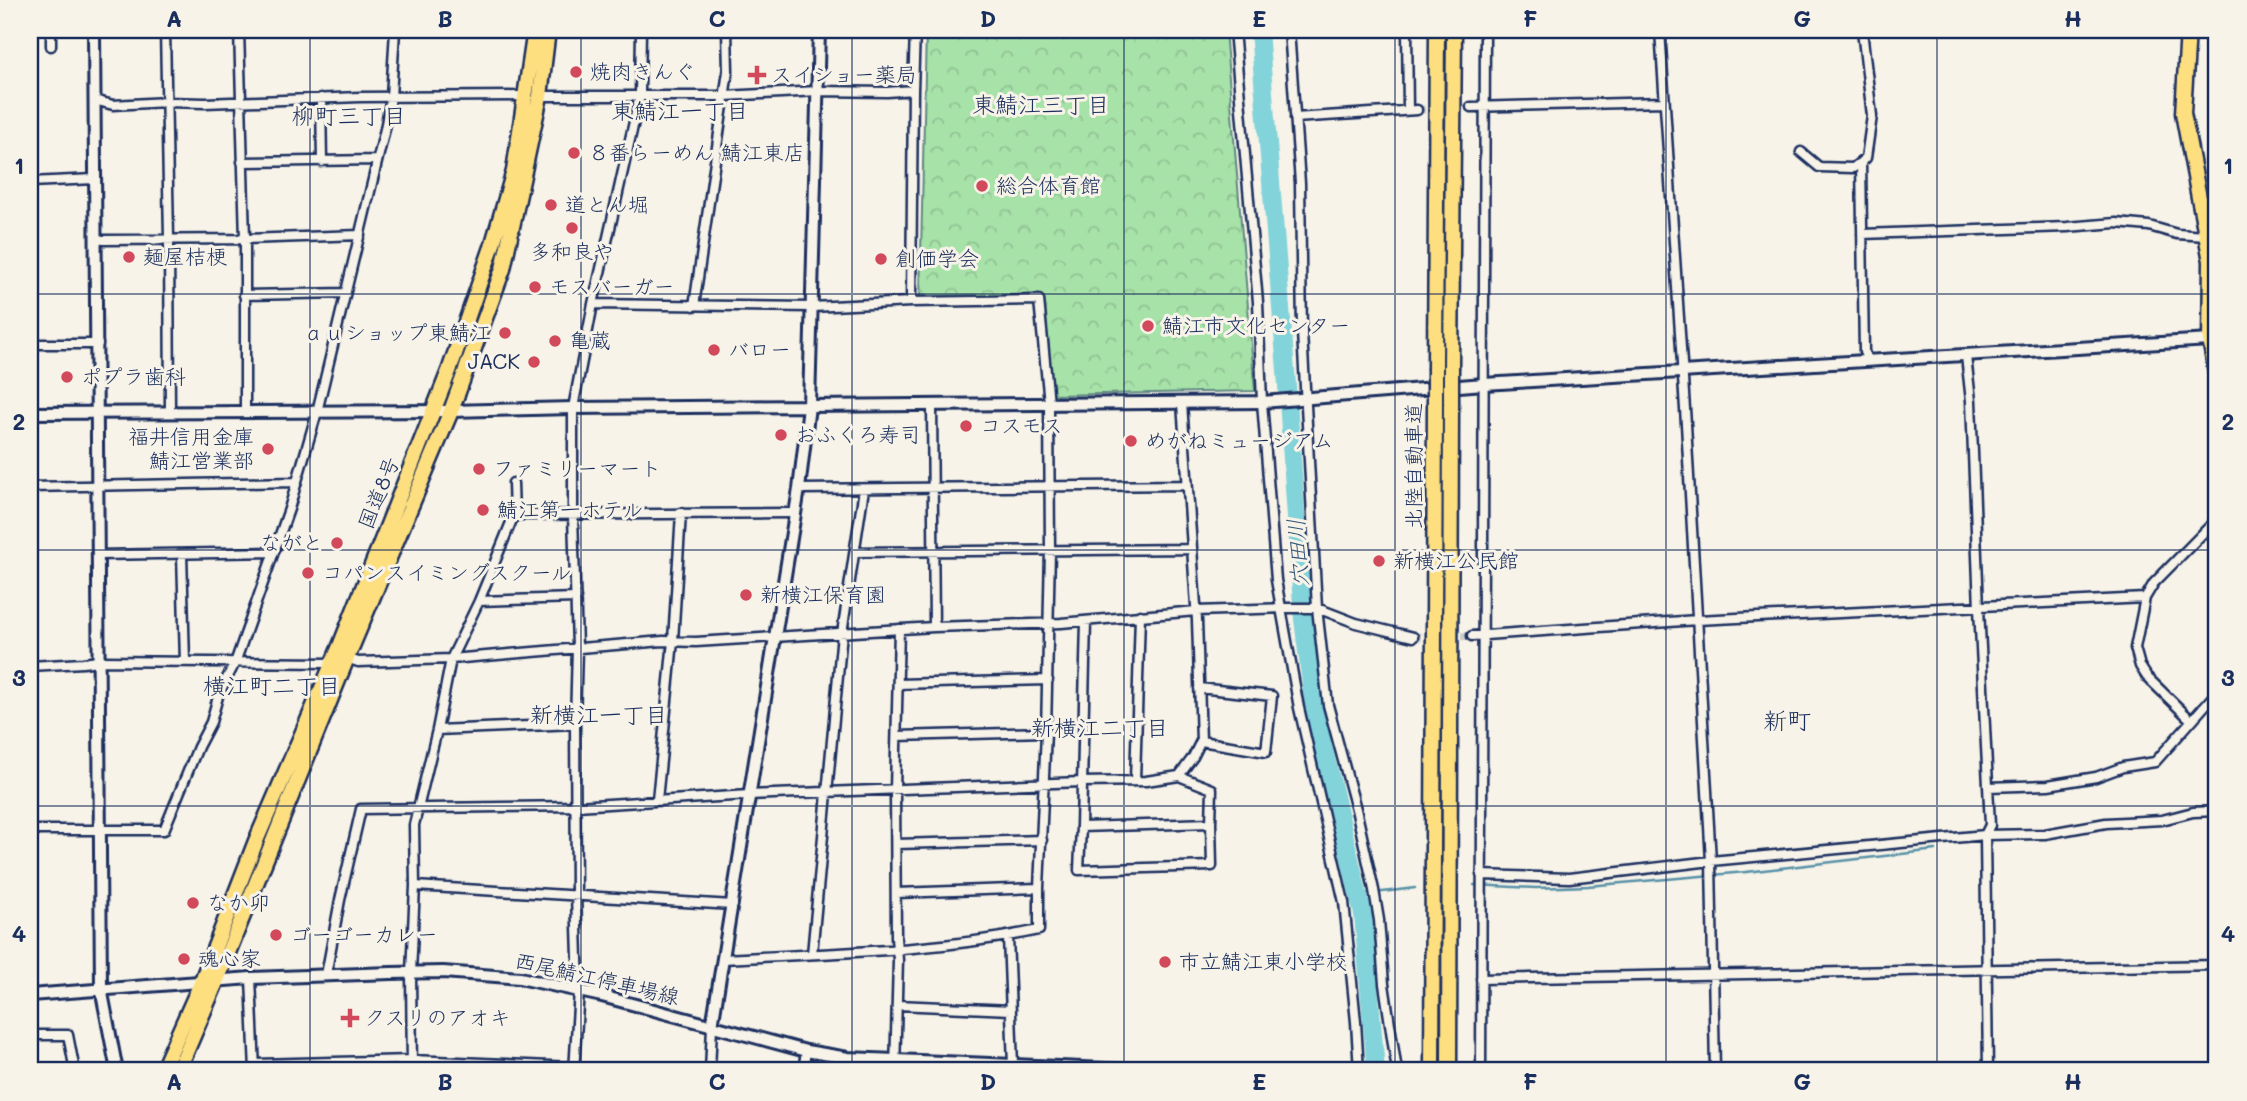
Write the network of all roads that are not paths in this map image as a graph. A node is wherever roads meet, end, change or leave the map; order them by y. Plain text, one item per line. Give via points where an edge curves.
1 (51, 30) edge
2 (94, 30) edge
3 (164, 30) edge
4 (239, 30) edge
5 (395, 30) edge
6 (535, 30) edge
7 (548, 30) edge
8 (641, 30) edge
9 (727, 30) edge
10 (818, 30) edge
11 (915, 30) edge
12 (1234, 30) edge
13 (1289, 30) edge
14 (1407, 30) edge
15 (1437, 30) edge
16 (1454, 30) edge
17 (1485, 30) edge
18 (1660, 30) edge
19 (1862, 30) edge
20 (2188, 30) edge
21 (51, 46) dead end
22 (913, 90) junction
23 (818, 91) junction
24 (640, 95) junction
25 (533, 96) junction
26 (724, 96) junction
27 (391, 97) junction
28 (321, 98) junction
29 (94, 100) junction
30 (242, 101) junction
31 (166, 102) junction
32 (1664, 102) junction
33 (1485, 106) junction
34 (1471, 107) tunnel mouth
35 (1295, 118) junction
36 (1801, 152) dead end
37 (377, 160) junction
38 (242, 162) junction
39 (321, 162) junction
40 (1861, 162) junction
41 (95, 179) junction
42 (30, 183) edge
43 (360, 234) junction
44 (1862, 234) junction
45 (2206, 236) junction
46 (96, 238) junction
47 (169, 238) junction
48 (245, 239) junction
49 (345, 293) junction
50 (244, 295) junction
51 (911, 302) junction
52 (593, 304) junction
53 (694, 306) junction
54 (812, 307) junction
55 (2210, 340) junction
56 (30, 344) edge
57 (98, 344) junction
58 (1966, 356) junction
59 (1868, 361) junction
60 (1682, 371) junction
61 (2217, 377) edge
62 (1484, 384) junction
63 (1306, 398) junction
64 (1262, 402) junction
65 (1049, 403) junction
66 (1182, 403) junction
67 (809, 406) junction
68 (932, 406) junction
69 (573, 408) junction
70 (434, 411) junction
71 (451, 411) junction
72 (97, 412) junction
73 (317, 412) junction
74 (30, 413) edge
75 (170, 413) junction
76 (245, 413) junction
77 (295, 482) junction
78 (513, 482) dead end
79 (1187, 485) junction
80 (97, 486) junction
81 (30, 487) edge
82 (1049, 487) junction
83 (932, 488) junction
84 (799, 489) junction
85 (864, 489) junction
86 (681, 513) junction
87 (794, 513) junction
88 (514, 515) junction
89 (573, 515) junction
90 (2217, 522) edge
91 (1191, 549) junction
92 (1050, 550) junction
93 (932, 551) junction
94 (274, 552) junction
95 (855, 552) junction
96 (182, 554) junction
97 (97, 555) junction
98 (576, 598) junction
99 (2145, 598) junction
100 (479, 601) junction
101 (1284, 608) junction
102 (1314, 608) junction
103 (1979, 608) junction
104 (1196, 611) junction
105 (1140, 615) junction
106 (1697, 620) junction
107 (1086, 621) junction
108 (1049, 622) junction
109 (934, 628) junction
110 (899, 629) junction
111 (842, 633) junction
112 (1482, 634) junction
113 (1472, 636) tunnel mouth
114 (774, 637) junction
115 (1413, 637) tunnel mouth
116 (673, 641) junction
117 (577, 647) junction
118 (347, 658) junction
119 (451, 659) junction
120 (98, 661) junction
121 (185, 662) junction
122 (235, 663) junction
123 (332, 663) junction
124 (30, 666) edge
125 (1048, 680) junction
126 (898, 684) junction
127 (1199, 688) junction
128 (2217, 692) edge
129 (2191, 720) junction
130 (575, 724) junction
131 (437, 730) junction
132 (1046, 732) junction
133 (897, 736) junction
134 (1201, 741) junction
135 (1179, 776) junction
136 (1135, 781) junction
137 (1081, 782) junction
138 (1043, 785) junction
139 (1988, 788) junction
140 (895, 790) junction
141 (827, 793) junction
142 (750, 795) junction
143 (657, 800) junction
144 (577, 806) junction
145 (418, 809) junction
146 (2217, 811) edge
147 (1211, 823) junction
148 (1081, 827) junction
149 (30, 830) edge
150 (101, 830) junction
151 (1985, 835) junction
152 (1042, 840) junction
153 (896, 844) junction
154 (1711, 861) junction
155 (1480, 875) junction
156 (415, 886) junction
157 (1039, 888) junction
158 (896, 892) junction
159 (576, 894) junction
160 (733, 905) junction
161 (1008, 937) junction
162 (897, 949) junction
163 (812, 954) junction
164 (723, 959) junction
165 (2217, 965) edge
166 (1986, 970) junction
167 (411, 973) junction
168 (326, 975) junction
169 (1713, 976) junction
170 (251, 978) junction
171 (1481, 979) junction
172 (217, 980) junction
173 (201, 983) junction
174 (101, 988) junction
175 (579, 990) junction
176 (30, 995) edge
177 (897, 1005) junction
178 (1011, 1010) junction
179 (712, 1026) junction
180 (30, 1035) edge
181 (806, 1051) junction
182 (412, 1060) junction
183 (895, 1066) edge
184 (255, 1067) edge
185 (1009, 1067) edge
186 (573, 1069) edge
187 (1114, 1070) edge
188 (75, 1071) edge
189 (117, 1071) edge
190 (162, 1071) edge
191 (178, 1071) edge
192 (412, 1071) edge
193 (710, 1071) edge
194 (803, 1071) edge
195 (1152, 1071) edge
196 (1359, 1071) edge
197 (1397, 1071) edge
198 (1432, 1071) edge
199 (1449, 1071) edge
200 (1481, 1071) edge
201 (1715, 1071) edge
202 (1988, 1071) edge

1 - 21 street
2 - 29 street
3 - 31 street
4 - 30 street
5 - 27 street
6 - 25 highway, 国道8号
7 - 25 highway, 国道8号
8 - 24 street
9 - 26 street
10 - 23 street
11 - 22 street
12 - 64 street via 1258,302
13 - 35 street
14 - 35 street via 1413,110
15 - 198 highway, 北陸自動車道, bridge
16 - 199 highway, 北陸自動車道, bridge
17 - 33 street
18 - 32 street
19 - 40 street via 1872,116 1866,158
20 - 45 highway via 2183,113
22 - 23 street
22 - 51 street
23 - 26 street
23 - 54 street
24 - 25 street
24 - 26 street
24 - 52 street
25 - 27 street
25 - 70 highway, 国道8号 via 492,247
25 - 71 highway, 国道8号 via 503,269
26 - 53 street
27 - 28 street
27 - 37 street
28 - 30 street
28 - 39 street
29 - 31 street via 113,105
29 - 41 street
30 - 31 street
30 - 38 street
31 - 47 street
32 - 33 street
32 - 60 street
33 - 34 street
33 - 62 street
35 - 63 street
36 - 40 street via 1819,167 1853,168
37 - 39 street
37 - 43 street
38 - 39 street
38 - 48 street
40 - 44 street
41 - 42 street
41 - 46 street
43 - 48 street
43 - 49 street
44 - 45 street via 2116,223
44 - 59 street via 1864,352
45 - 55 highway via 2211,261
46 - 47 street
46 - 57 street
47 - 48 street
47 - 75 street
48 - 50 street
49 - 50 street
49 - 73 street
50 - 76 street
51 - 54 street
51 - 65 street via 1039,300
52 - 53 street
52 - 69 street
53 - 54 street
54 - 67 street
55 - 58 street
55 - 61 highway
56 - 57 street
57 - 72 street
58 - 59 street
58 - 103 street
59 - 60 street
60 - 62 street
60 - 106 street
62 - 63 street
62 - 112 street
63 - 64 street
63 - 102 street
64 - 66 street
64 - 101 street via 1276,580
65 - 66 street
65 - 68 street
65 - 82 street
66 - 79 street
67 - 68 street
67 - 69 street
67 - 84 street
68 - 83 street
69 - 71 street
69 - 89 street
70 - 71 street
70 - 73 street
70 - 123 highway, 国道8号
71 - 118 highway, 国道8号
72 - 74 street
72 - 75 street
72 - 80 street
73 - 76 street
73 - 77 street
75 - 76 street
77 - 80 street
77 - 94 street
78 - 88 street
79 - 82 street
79 - 91 street
80 - 81 street
80 - 97 street
82 - 83 street
82 - 92 street
83 - 85 street
83 - 93 street
84 - 85 street
84 - 87 street
85 - 95 street
86 - 87 street
86 - 89 street
86 - 116 street
87 - 114 street
88 - 89 street
88 - 100 street
89 - 98 street
90 - 99 street via 2154,583
91 - 92 street
91 - 104 street
92 - 93 street
92 - 108 street
93 - 95 street
93 - 109 street
94 - 96 street
94 - 122 street
95 - 111 street
96 - 97 street
96 - 121 street
97 - 120 street
98 - 100 street
98 - 117 street
99 - 103 street
99 - 129 street via 2135,648 2140,666
100 - 119 street
101 - 102 street
101 - 104 street
101 - 196 street via 1299,708 1344,902
102 - 115 street
102 - 197 street via 1328,705 1374,890
103 - 106 street
103 - 139 street
104 - 105 street
104 - 127 street
105 - 107 street
105 - 136 street
106 - 112 street
106 - 154 street
107 - 108 street
107 - 137 street
108 - 109 street
108 - 125 street
109 - 110 street
110 - 111 street
110 - 126 street
111 - 114 street
111 - 141 street
112 - 113 street
112 - 155 street
114 - 116 street
114 - 142 street
116 - 117 street
116 - 143 street
117 - 119 street
117 - 130 street
118 - 119 street via 358,662
118 - 172 highway, 国道8号
119 - 131 street
120 - 121 street
120 - 124 street
120 - 150 street
121 - 122 street
122 - 123 street
122 - 150 street via 164,830
123 - 173 highway, 国道8号
125 - 126 street
125 - 132 street
126 - 133 street
127 - 134 street
127 - 134 street via 1272,696 1266,756
128 - 129 street
129 - 139 street via 2155,762 2048,785
130 - 131 street
130 - 144 street
131 - 145 street
132 - 133 street
132 - 138 street
133 - 140 street
134 - 135 street
135 - 136 street
135 - 147 street via 1212,789
136 - 137 street
137 - 138 street
137 - 148 street
138 - 140 street
138 - 152 street
139 - 151 street via 1990,825
140 - 141 street
140 - 153 street
141 - 142 street
141 - 163 street
142 - 143 street
142 - 160 street
143 - 144 street
144 - 145 street
144 - 159 street
145 - 156 street
145 - 168 street via 361,809
146 - 151 street via 2045,834
147 - 148 street
147 - 148 street via 1212,866 1079,870
149 - 150 street
150 - 174 street
151 - 154 street
151 - 166 street
152 - 153 street
152 - 157 street
153 - 158 street
154 - 155 street via 1569,878
154 - 169 street
155 - 171 street
156 - 159 street
156 - 167 street
157 - 158 street
157 - 161 street via 1039,930
158 - 162 street
159 - 160 street
159 - 175 street
160 - 164 street
161 - 162 street
161 - 178 street
162 - 163 street
162 - 177 street
163 - 164 street
164 - 179 street
165 - 166 street
166 - 169 street
166 - 202 street
167 - 168 street, 西尾鯖江停車場線
167 - 175 street, 西尾鯖江停車場線 via 520,978
167 - 182 street
168 - 170 street, 西尾鯖江停車場線
169 - 171 street
169 - 201 street
170 - 172 street, 西尾鯖江停車場線
170 - 184 street
171 - 200 street
172 - 173 street, 西尾鯖江停車場線
172 - 191 highway, 国道8号
173 - 174 street, 西尾鯖江停車場線
173 - 190 highway, 国道8号
174 - 176 street, 西尾鯖江停車場線
174 - 189 street
175 - 179 street, 西尾鯖江停車場線
175 - 186 street
177 - 178 street
177 - 183 street
178 - 185 street
179 - 181 street, 西尾鯖江停車場線
179 - 193 street
180 - 188 street via 68,1035
181 - 183 street, 西尾鯖江停車場線
181 - 194 street
182 - 184 street
182 - 186 street
182 - 192 street
183 - 185 street, 西尾鯖江停車場線
185 - 187 street, 西尾鯖江停車場線
187 - 195 street, 西尾鯖江停車場線

